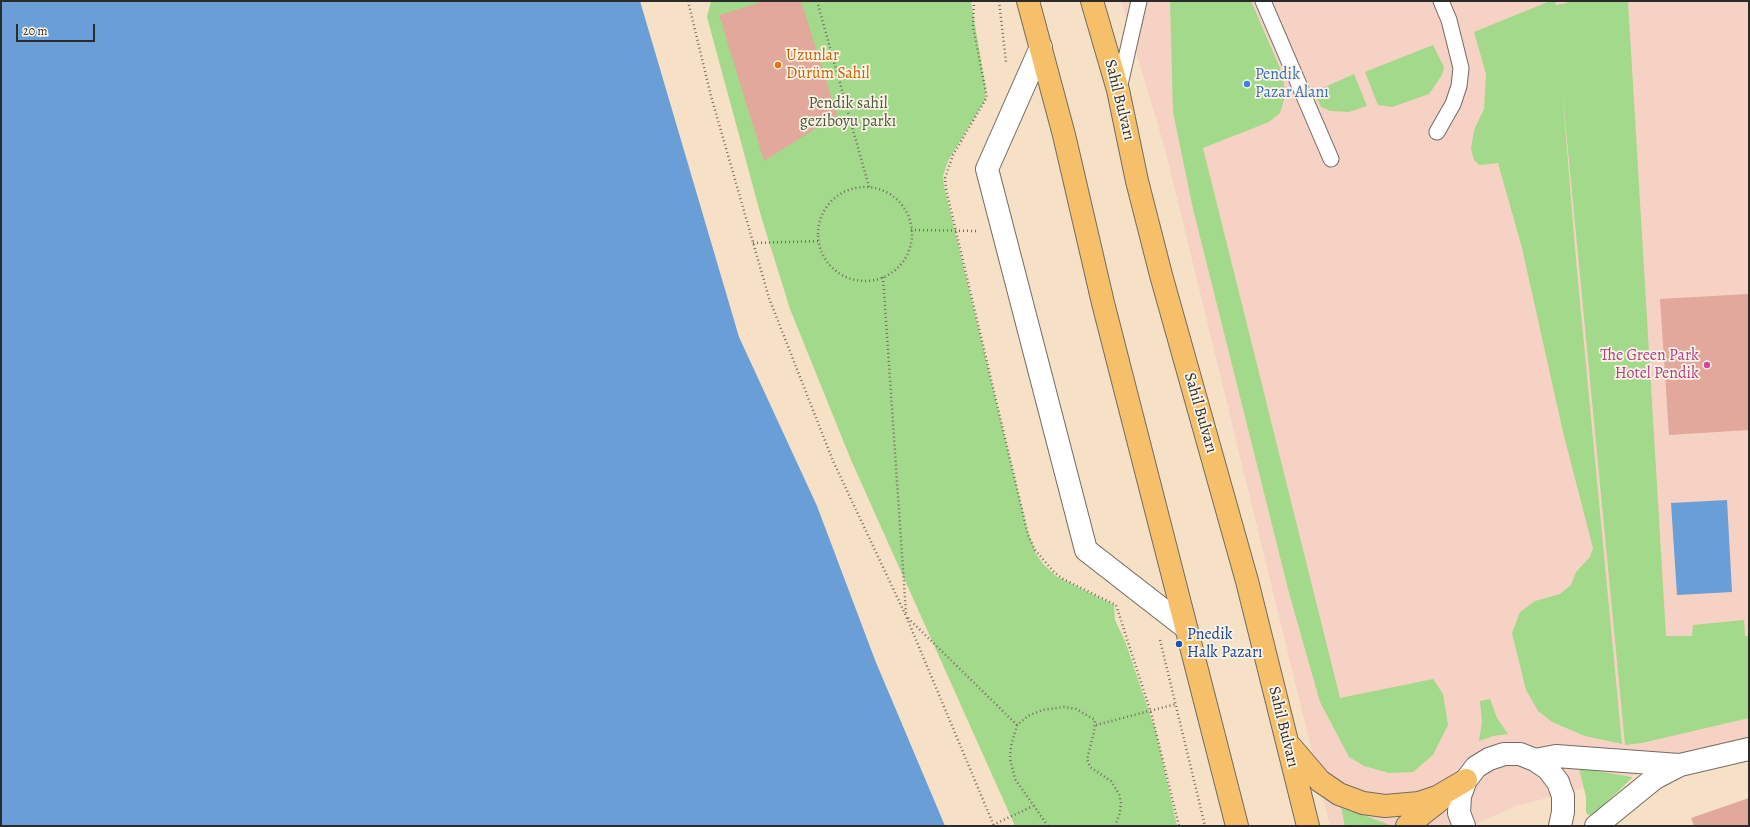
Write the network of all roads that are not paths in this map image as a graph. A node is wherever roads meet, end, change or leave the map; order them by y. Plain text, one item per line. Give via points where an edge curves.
1 (1028, 1) edge
2 (1092, 1) edge
3 (1139, 1) edge
4 (1263, 1) edge
5 (1441, 1) edge
6 (1041, 47) junction
7 (1118, 90) junction
8 (1437, 132) dead end
9 (1331, 159) dead end
10 (1185, 627) junction
11 (1286, 741) junction
12 (1749, 749) edge
13 (1535, 760) junction
14 (1680, 765) junction
15 (1466, 780) junction
16 (1237, 826) edge
17 (1308, 826) edge
18 (1407, 826) edge
19 (1464, 826) edge
20 (1560, 826) edge
21 (1596, 826) edge

1 - 6 highway
2 - 7 highway, Sahil Bulvarı
3 - 7 lane
4 - 9 lane
5 - 8 lane via 1462,68 1453,104
6 - 10 highway
6 - 10 street via 986,169 1086,550
7 - 11 highway, Sahil Bulvarı via 1161,275 1246,581
10 - 16 highway
11 - 15 highway via 1320,780 1339,794 1363,803 1385,806 1419,803 1437,797
11 - 17 highway, Sahil Bulvarı
12 - 14 street
13 - 14 street via 1556,756
13 - 15 street via 1520,754 1504,754 1489,758
13 - 20 street via 1548,769 1563,796 1564,812
14 - 21 street via 1655,778
15 - 18 highway
15 - 19 street via 1460,796 1460,813

